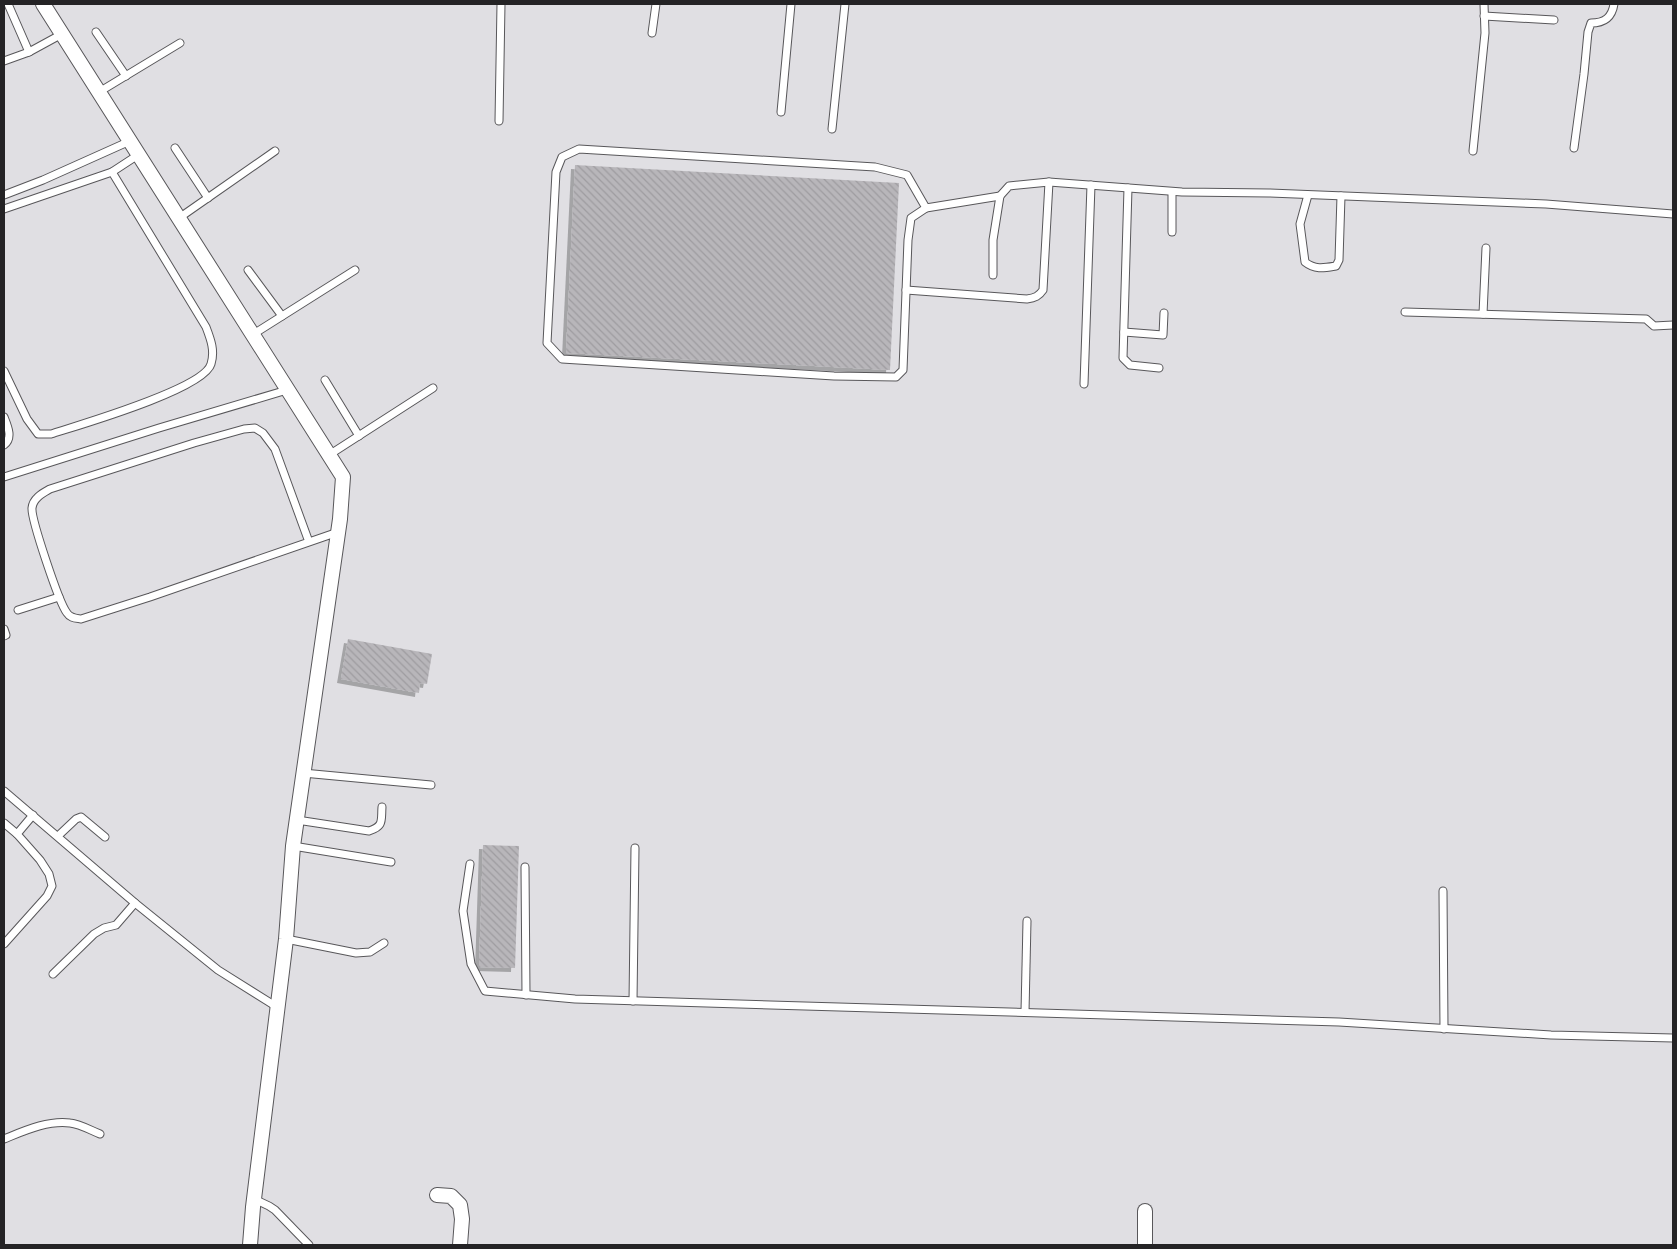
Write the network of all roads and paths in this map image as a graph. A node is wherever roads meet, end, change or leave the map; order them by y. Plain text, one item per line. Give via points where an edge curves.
1 (8, 4) edge
2 (43, 4) edge
3 (501, 4) edge
4 (656, 4) edge
5 (791, 4) edge
6 (845, 4) edge
7 (1484, 4) edge
8 (1614, 4) edge
9 (1484, 16) junction
10 (1554, 20) dead end
11 (96, 32) dead end
12 (652, 33) dead end
13 (62, 34) junction
14 (180, 43) dead end
15 (29, 52) junction
16 (4, 61) edge
17 (126, 76) junction
18 (99, 92) junction
19 (781, 112) dead end
20 (500, 121) dead end
21 (832, 129) dead end
22 (130, 142) junction
23 (175, 148) dead end
24 (1574, 148) dead end
25 (275, 151) dead end
26 (1473, 152) dead end
27 (138, 155) junction
28 (112, 172) junction
29 (1049, 182) junction
30 (1091, 185) junction
31 (1128, 188) junction
32 (1172, 192) junction
33 (4, 195) edge
34 (1308, 195) junction
35 (1000, 196) junction
36 (1341, 196) junction
37 (208, 198) junction
38 (926, 208) junction
39 (4, 209) edge
40 (1673, 214) edge
41 (179, 218) junction
42 (1172, 232) dead end
43 (1486, 248) dead end
44 (248, 270) dead end
45 (355, 270) dead end
46 (993, 275) dead end
47 (906, 290) junction
48 (1405, 312) dead end
49 (1164, 313) dead end
50 (1483, 314) junction
51 (282, 316) junction
52 (1673, 325) edge
53 (1124, 332) junction
54 (252, 334) junction
55 (1159, 368) dead end
56 (4, 371) edge
57 (325, 380) dead end
58 (1084, 384) dead end
59 (433, 388) dead end
60 (287, 390) junction
61 (4, 418) edge
62 (359, 436) junction
63 (4, 445) edge
64 (329, 455) junction
65 (4, 477) edge
66 (338, 532) junction
67 (309, 542) junction
68 (59, 597) junction
69 (18, 610) dead end
70 (4, 629) edge
71 (4, 636) edge
72 (303, 773) junction
73 (431, 785) dead end
74 (4, 791) edge
75 (382, 807) dead end
76 (33, 815) junction
77 (297, 820) junction
78 (4, 822) edge
79 (17, 834) junction
80 (58, 836) junction
81 (105, 837) dead end
82 (293, 846) junction
83 (635, 848) dead end
84 (391, 862) dead end
85 (470, 864) dead end
86 (525, 867) dead end
87 (1443, 891) dead end
88 (135, 903) junction
89 (1027, 921) dead end
90 (286, 938) junction
91 (384, 943) dead end
92 (4, 944) edge
93 (53, 974) dead end
94 (526, 995) junction
95 (633, 1001) junction
96 (278, 1008) junction
97 (1025, 1012) junction
98 (1444, 1029) junction
99 (1673, 1038) edge
100 (100, 1134) dead end
101 (4, 1139) edge
102 (437, 1195) dead end
103 (253, 1203) junction
104 (1145, 1211) dead end
105 (250, 1245) edge
106 (309, 1245) edge
107 (460, 1245) edge
108 (1145, 1245) edge

1 - 15 lane
2 - 13 street
3 - 20 lane
4 - 12 lane
5 - 19 lane
6 - 21 lane
7 - 9 lane
8 - 24 lane via 1612,14 1602,23 1591,23 1588,32
9 - 10 lane
9 - 26 lane
11 - 17 lane
13 - 15 lane
13 - 18 street
14 - 17 lane
15 - 16 lane
17 - 18 lane
18 - 22 street
22 - 27 street
22 - 33 lane
23 - 37 lane
25 - 37 lane
27 - 28 lane
27 - 41 street
28 - 39 lane
28 - 56 lane via 206,327 213,346 211,366 202,376 164,396 52,434 38,434 27,419
29 - 30 lane
29 - 35 lane via 1009,186
29 - 47 lane via 1044,290 1040,294 1027,299
30 - 31 lane
30 - 58 lane
31 - 32 lane
31 - 53 lane
32 - 34 lane
32 - 42 lane
34 - 36 lane
34 - 36 lane via 1300,224 1305,262 1320,268 1336,266 1339,260
35 - 38 lane
35 - 46 lane via 993,240
36 - 40 lane via 1546,204
37 - 41 lane
38 - 47 lane via 912,218
38 - 47 lane via 907,175 875,167 579,149 562,157 556,172 547,343 562,360 824,376 896,377 903,370
41 - 54 street
43 - 50 lane
44 - 51 lane
45 - 51 lane
48 - 50 lane
49 - 53 lane via 1163,335
50 - 52 lane via 1646,319 1654,326
51 - 54 lane
53 - 55 lane via 1123,358 1130,365
54 - 60 street
57 - 62 lane
59 - 62 lane
60 - 64 street
60 - 65 lane
61 - 63 lane via 9,436
62 - 64 lane
64 - 66 street via 343,477
66 - 67 lane
66 - 72 street
67 - 68 lane via 81,619 67,614
67 - 68 lane via 275,449 263,433 255,428 244,429 194,442 40,495 32,508
68 - 69 lane
70 - 71 lane
72 - 73 lane
72 - 77 street
74 - 76 lane
75 - 77 lane via 381,824 369,832
76 - 79 lane
76 - 80 lane
77 - 82 street
78 - 79 lane
79 - 92 lane via 40,860 52,886 47,896
80 - 81 lane via 78,817
80 - 88 lane
82 - 84 lane
82 - 90 street
83 - 95 lane
85 - 94 lane via 463,911 471,964 486,991
86 - 94 lane
87 - 98 lane
88 - 93 lane via 116,925 94,934
88 - 96 lane via 218,970
89 - 97 lane
90 - 91 lane via 356,953 370,952
90 - 96 street
94 - 95 lane
95 - 97 lane
96 - 103 street
97 - 98 lane via 1339,1022
98 - 99 lane
100 - 101 lane via 82,1126 54,1123
102 - 107 street via 451,1196 460,1206
103 - 105 street
103 - 106 lane via 275,1210
104 - 108 street

